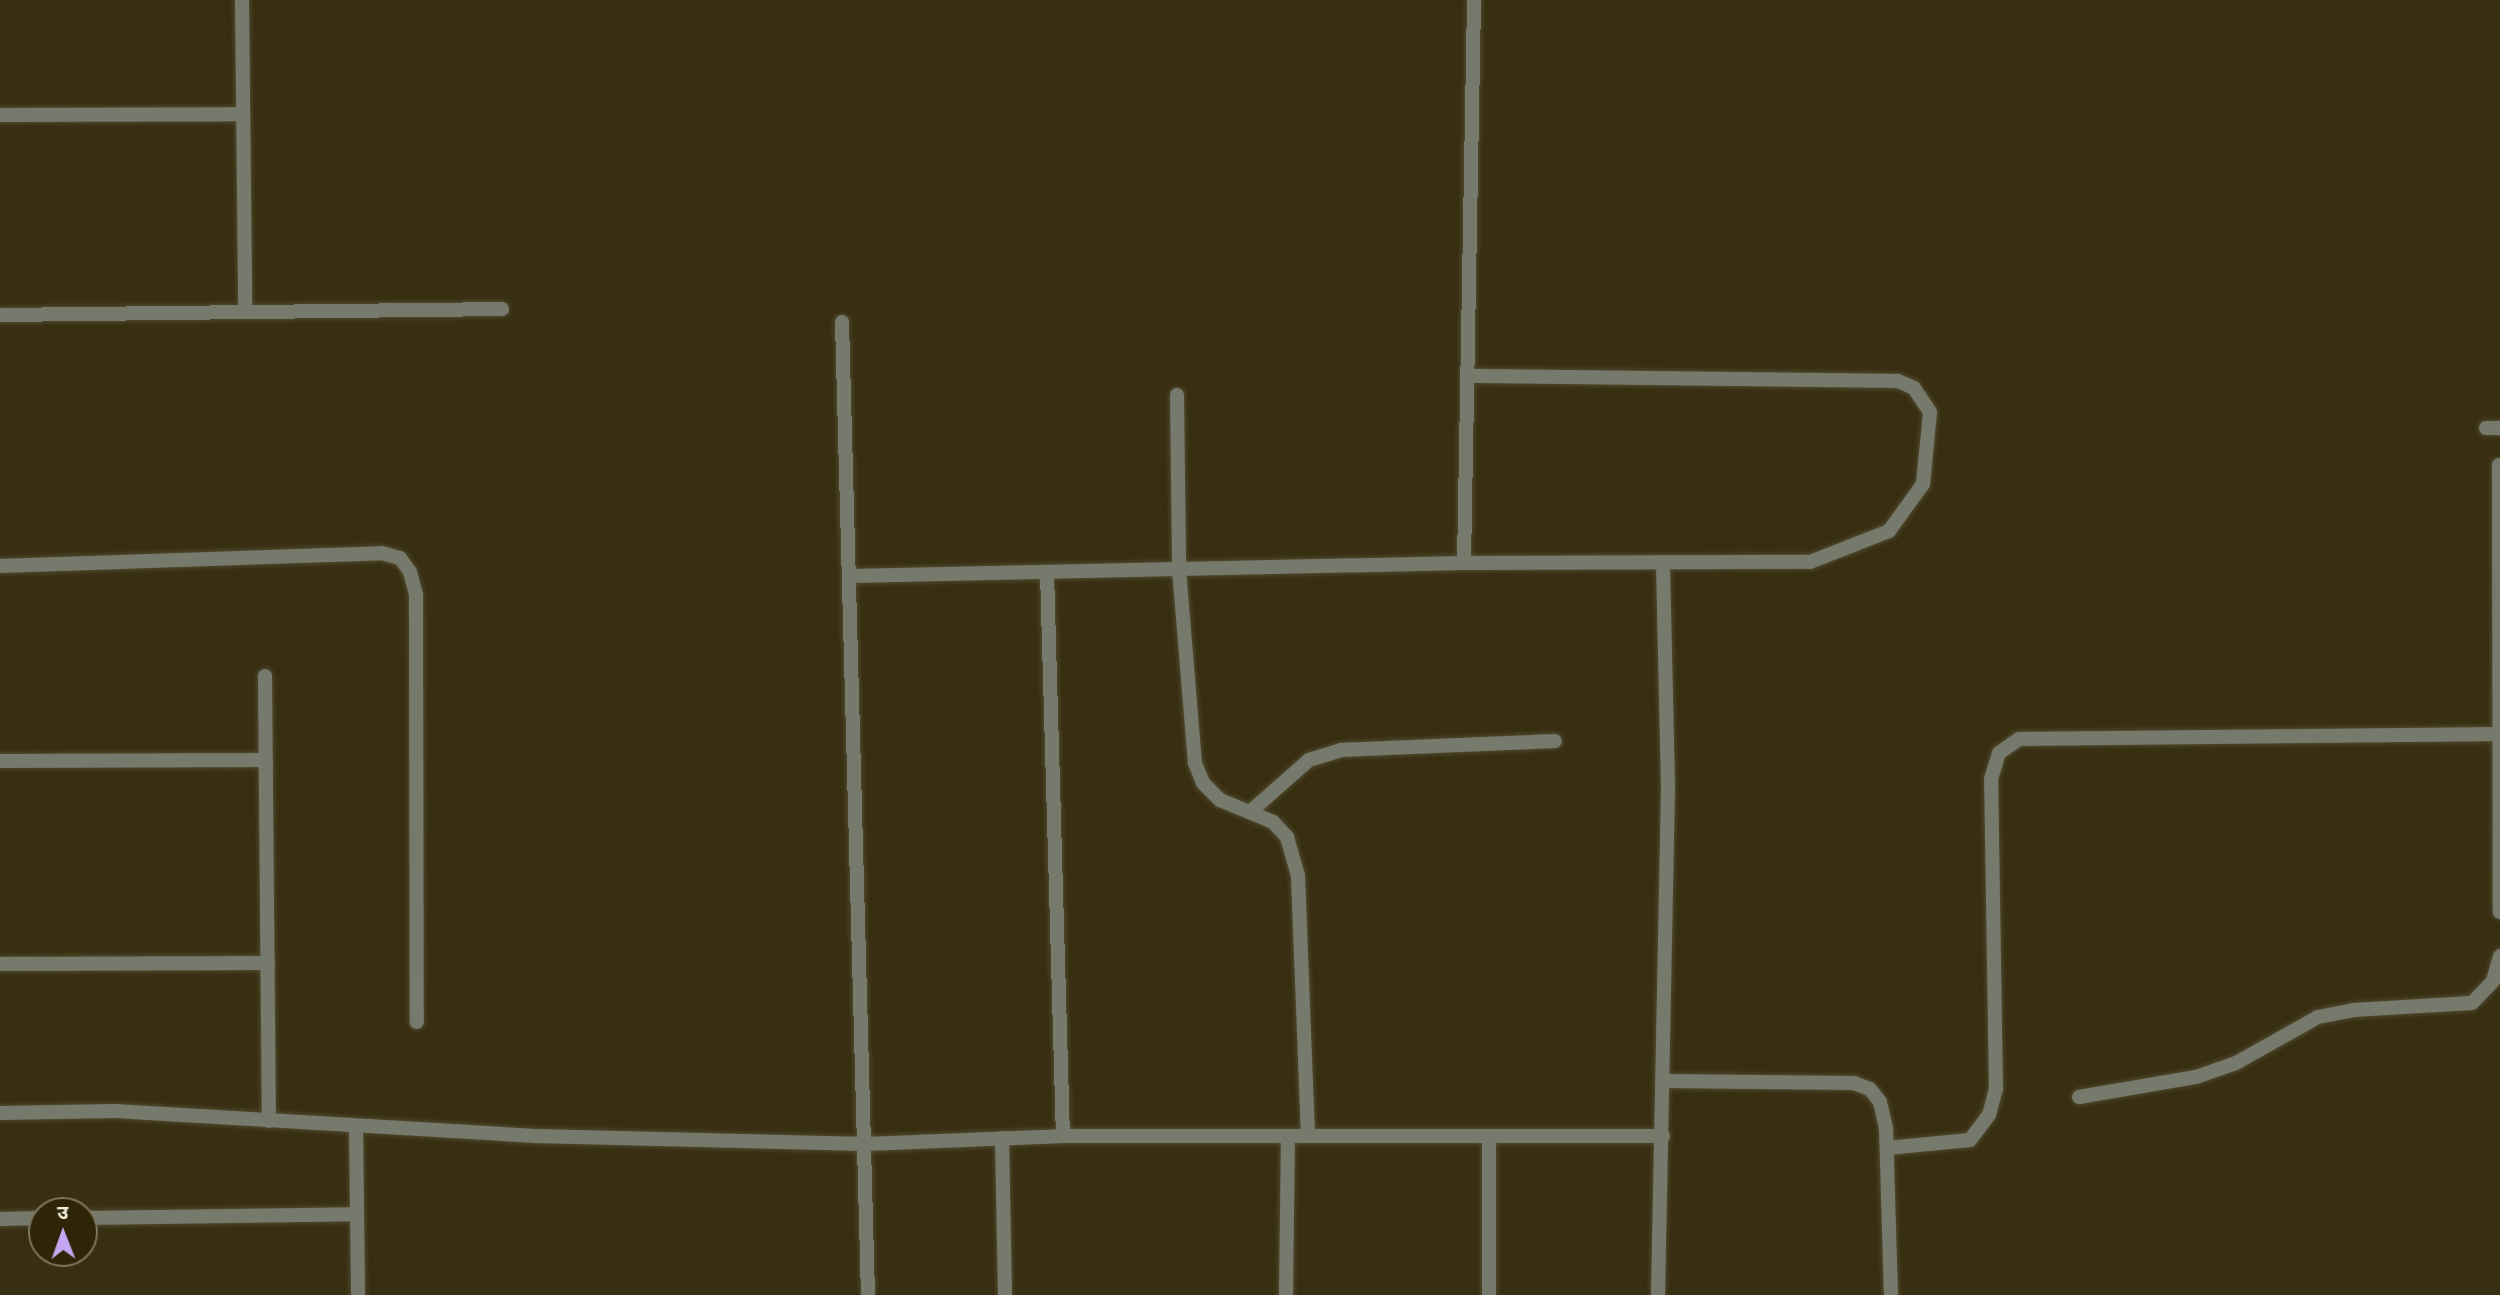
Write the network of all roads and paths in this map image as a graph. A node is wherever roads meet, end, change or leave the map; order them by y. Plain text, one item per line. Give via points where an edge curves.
1 (242, 0) edge
2 (1474, 0) edge
3 (243, 114) junction
4 (0, 115) edge
5 (502, 309) dead end
6 (245, 312) junction
7 (0, 315) edge
8 (842, 322) dead end
9 (1467, 376) junction
10 (1177, 395) dead end
11 (2499, 465) edge
12 (1663, 562) junction
13 (1464, 563) junction
14 (0, 566) edge
15 (1179, 569) junction
16 (1047, 572) junction
17 (850, 576) junction
18 (265, 676) dead end
19 (2497, 734) junction
20 (1555, 741) dead end
21 (0, 761) edge
22 (266, 761) junction
23 (1250, 812) junction
24 (2500, 912) edge
25 (2500, 956) edge
26 (268, 963) junction
27 (0, 964) edge
28 (416, 1022) dead end
29 (1664, 1081) junction
30 (2079, 1097) dead end
31 (0, 1113) edge
32 (269, 1121) junction
33 (356, 1126) junction
34 (1063, 1136) junction
35 (1288, 1136) junction
36 (1308, 1136) junction
37 (1663, 1136) junction
38 (1489, 1137) junction
39 (1002, 1138) junction
40 (866, 1144) junction
41 (1887, 1148) junction
42 (357, 1214) junction
43 (28, 1218) edge
44 (98, 1218) edge
45 (0, 1219) edge
46 (358, 1295) edge
47 (867, 1295) edge
48 (1005, 1295) edge
49 (1286, 1295) edge
50 (1489, 1295) edge
51 (1658, 1295) edge
52 (1891, 1295) edge

1 - 3 street
2 - 9 street
3 - 4 street
3 - 6 street
5 - 6 street
6 - 7 street
8 - 17 street
9 - 12 street via 1898,381 1914,388 1930,412 1923,484 1889,531 1810,562
9 - 13 street
10 - 15 street
11 - 19 street
12 - 13 street
12 - 29 street via 1668,786
13 - 15 street
14 - 28 street via 382,552 400,558 411,572 416,595
15 - 16 street
15 - 23 street via 1195,763 1203,783 1220,800
16 - 17 street
16 - 34 street
17 - 40 street
18 - 22 street
19 - 24 street
19 - 41 street via 2020,739 1999,753 1991,779 1996,1089 1989,1115 1970,1140
20 - 23 street via 1341,750 1309,760
21 - 22 street
22 - 26 street
23 - 36 street via 1273,822 1287,837 1298,876
25 - 30 street via 2493,981 2472,1003 2353,1010 2318,1017 2236,1062 2196,1077
26 - 27 street
26 - 32 street
29 - 37 street
29 - 41 street via 1854,1083 1870,1089 1880,1102
31 - 32 street via 114,1111
32 - 33 street
33 - 40 street
33 - 42 street
34 - 35 street
34 - 39 street
35 - 36 street
35 - 49 street
36 - 38 street
37 - 38 street
37 - 51 street
38 - 50 street
39 - 40 street
39 - 48 street
40 - 47 street
41 - 52 street
42 - 44 street
42 - 46 street
43 - 45 street

